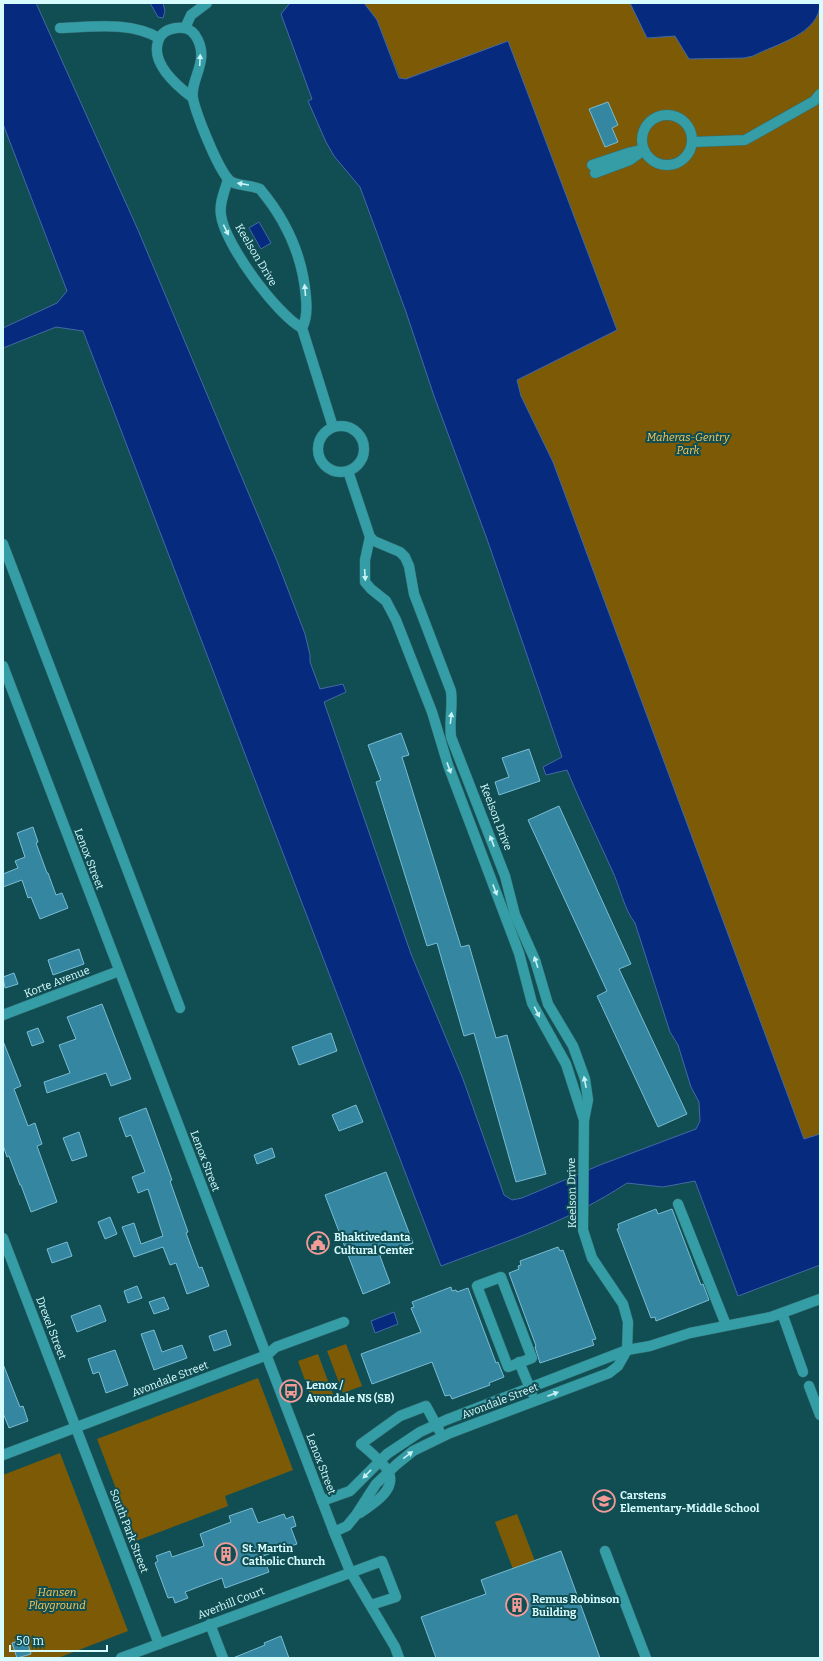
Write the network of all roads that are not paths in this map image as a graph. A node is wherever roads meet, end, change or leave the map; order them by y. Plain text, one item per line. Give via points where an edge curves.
1 (207, 3) edge
2 (60, 28) dead end
3 (185, 28) junction
4 (159, 38) junction
5 (820, 94) edge
6 (193, 98) junction
7 (693, 142) junction
8 (644, 150) junction
9 (594, 169) dead end
10 (228, 179) junction
11 (302, 328) junction
12 (333, 427) junction
13 (348, 471) junction
14 (370, 537) junction
15 (3, 544) edge
16 (3, 666) edge
17 (119, 971) junction
18 (180, 1008) dead end
19 (3, 1015) edge
20 (584, 1120) junction
21 (678, 1204) dead end
22 (3, 1238) edge
23 (820, 1298) edge
24 (782, 1313) junction
25 (344, 1322) dead end
26 (726, 1325) junction
27 (627, 1350) junction
28 (267, 1355) junction
29 (519, 1362) junction
30 (582, 1368) junction
31 (803, 1372) dead end
32 (586, 1382) junction
33 (809, 1386) dead end
34 (530, 1388) junction
35 (535, 1401) junction
36 (477, 1408) junction
37 (820, 1415) edge
38 (481, 1421) junction
39 (436, 1424) junction
40 (76, 1428) junction
41 (443, 1436) junction
42 (3, 1455) edge
43 (379, 1462) junction
44 (389, 1472) junction
45 (356, 1486) junction
46 (369, 1495) junction
47 (322, 1501) junction
48 (356, 1515) junction
49 (334, 1532) junction
50 (605, 1551) dead end
51 (350, 1571) junction
52 (370, 1605) junction
53 (210, 1624) junction
54 (159, 1644) junction
55 (121, 1658) edge
56 (223, 1658) edge
57 (398, 1658) edge
58 (646, 1658) edge

1 - 3 street via 191,15
2 - 4 street via 125,27 139,29
3 - 4 street via 168,31
6 -> 3 street via 200,70 200,47 193,32
4 - 6 street via 157,51 161,64 182,90
5 - 7 street via 814,101 745,140
6 - 10 street via 212,150
7 - 8 street via 686,157 671,165 655,162
7 - 8 street via 692,134 683,120 667,115 655,118 646,126 642,142
8 - 9 street via 628,153
10 -> 11 street, Keelson Drive via 220,208 223,224 268,298 289,320
11 -> 10 street via 306,315 305,284 288,229 260,189 234,183
11 - 12 street
12 - 13 street via 352,429 363,442 361,459
12 - 13 street via 319,440 318,456 330,470
13 - 14 street
14 -> 20 street, Keelson Drive via 365,560 365,582 386,601 396,620 519,953 532,1003 566,1064
20 -> 14 street, Keelson Drive via 588,1100 585,1079 573,1046 548,1004 535,960 515,915 505,876 451,737 450,691 414,594 409,566 400,552
15 - 18 street
16 - 17 street, Lenox Street
17 - 19 street, Korte Avenue
17 - 28 street, Lenox Street
20 - 27 street, Keelson Drive via 585,1239 592,1258 623,1304 628,1322
21 - 26 street
22 - 40 street, Drexel Street
23 - 24 street, Avondale Street
24 - 26 street, Avondale Street
24 - 31 street
25 - 28 street, Avondale Street via 276,1347
26 - 27 street, Avondale Street
27 - 30 street, Avondale Street
27 - 32 street, Avondale Street via 618,1366 609,1373
28 - 40 street, Avondale Street
28 - 47 street, Lenox Street
29 - 29 street via 508,1367 477,1286 501,1277 532,1358
29 - 34 street
30 - 32 street
30 - 34 street, Avondale Street
35 -> 32 street, Avondale Street
33 - 37 street
34 - 35 street
34 - 36 street, Avondale Street
35 - 38 street, Avondale Street
36 - 38 street
36 - 39 street, Avondale Street
38 - 41 street, Avondale Street
39 - 41 street
39 - 43 street, Avondale Street via 406,1440
39 - 43 street via 426,1406 400,1416 378,1430 361,1444
40 - 42 street, Avondale Street
40 - 54 street, South Park Street
44 -> 41 street, Avondale Street via 413,1451
43 - 44 street
43 -> 45 street, Avondale Street
44 - 46 street, Avondale Street
44 - 48 street via 388,1486 377,1501
45 - 46 street
45 - 47 street, Avondale Street via 350,1491
46 - 48 street, Avondale Street
47 - 49 street, Lenox Street
48 - 49 street, Avondale Street via 347,1526
49 - 51 street, Lenox Street
50 - 58 street
51 - 52 street, Lenox Street
51 - 52 street, Averhill Court via 382,1561 396,1597
51 - 53 street, Averhill Court
52 - 57 street, Lenox Street
53 - 54 street, Averhill Court
53 - 56 street
54 - 55 street, Averhill Court

